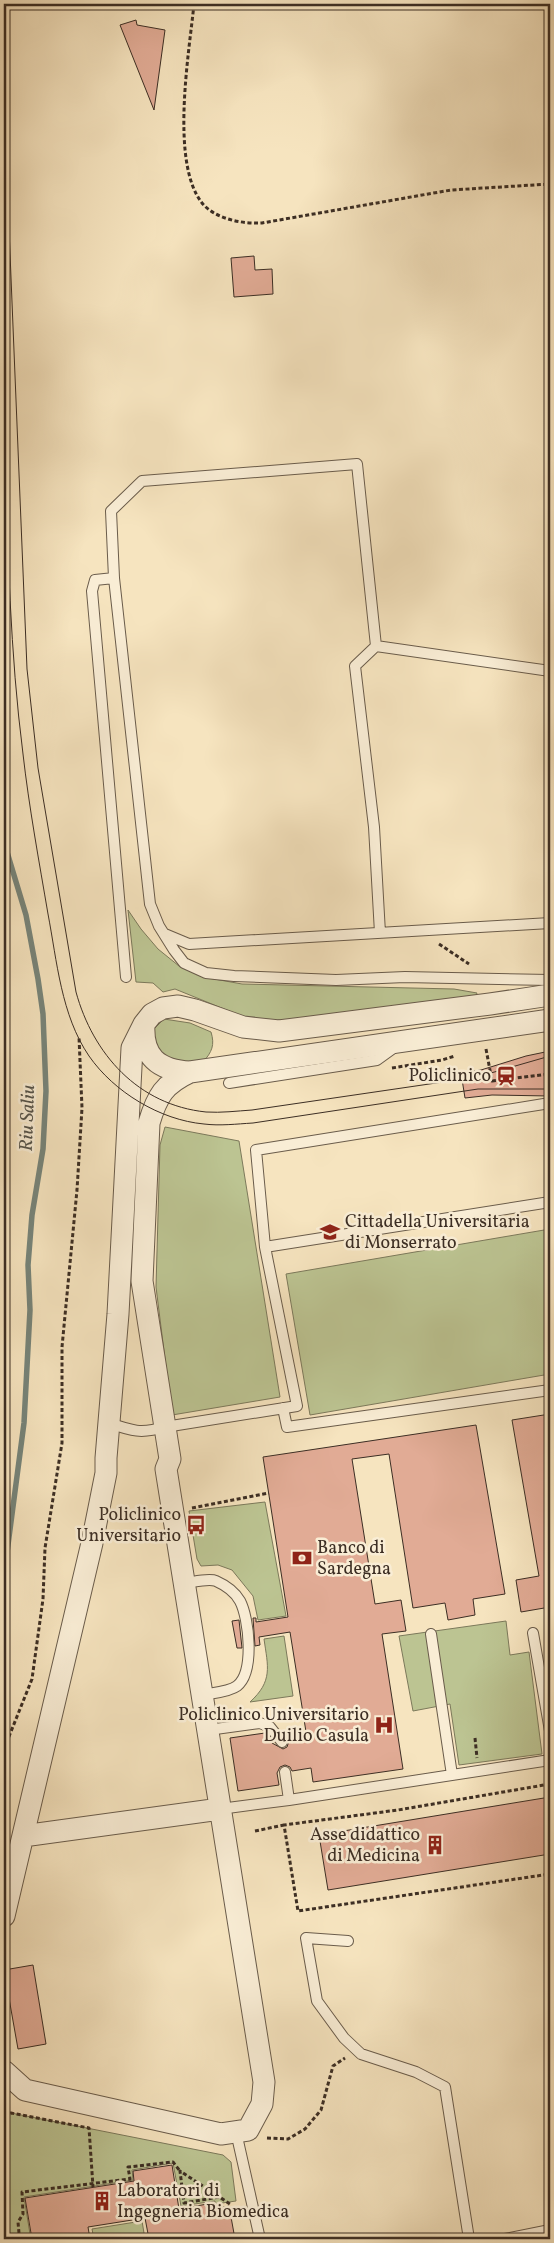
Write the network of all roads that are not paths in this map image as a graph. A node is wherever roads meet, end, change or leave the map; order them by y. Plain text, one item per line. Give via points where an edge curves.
1 (109, 578) junction
2 (376, 646) junction
3 (550, 671) edge
4 (550, 923) edge
5 (380, 933) junction
6 (165, 934) junction
7 (126, 977) dead end
8 (550, 980) edge
9 (550, 995) edge
10 (550, 1020) edge
11 (144, 1024) junction
12 (404, 1041) junction
13 (190, 1072) junction
14 (229, 1083) dead end
15 (550, 1103) edge
16 (550, 1202) edge
17 (265, 1247) junction
18 (550, 1390) edge
19 (283, 1408) junction
20 (109, 1422) junction
21 (165, 1428) junction
22 (186, 1583) junction
23 (534, 1633) dead end
24 (431, 1634) dead end
25 (203, 1695) junction
26 (208, 1730) junction
27 (550, 1730) edge
28 (282, 1742) dead end
29 (550, 1760) edge
30 (285, 1772) dead end
31 (452, 1774) junction
32 (289, 1800) junction
33 (220, 1809) junction
34 (23, 1836) junction
35 (4, 1916) edge
36 (348, 1941) dead end
37 (4, 2072) edge
38 (242, 2131) junction
39 (550, 2230) edge
40 (260, 2239) edge
41 (469, 2239) edge
42 (505, 2239) edge

1 - 2 lane via 111,511 142,481 357,464
1 - 6 lane via 150,904
1 - 7 lane via 95,580 92,591
2 - 3 lane
2 - 5 lane via 355,666 374,827
4 - 5 lane
5 - 6 lane via 189,944
6 - 8 lane via 184,963 206,973 336,980
9 - 11 street via 280,1031 243,1027 178,1006 163,1008
10 - 12 street
11 - 13 street via 145,1049 152,1058 174,1071
11 - 20 street via 132,1048
12 - 13 street
12 - 14 lane via 377,1060
13 - 21 street via 162,1091 150,1123 142,1281
15 - 17 lane via 256,1150
16 - 17 lane
17 - 19 lane via 297,1406
18 - 19 lane via 287,1427
19 - 21 lane
20 - 21 lane via 134,1432
20 - 34 street via 106,1473 95,1526
21 - 22 street via 170,1459 166,1469
22 - 25 street
22 - 25 lane via 214,1580 228,1587 240,1600 245,1614 249,1653 242,1680 236,1687
23 - 27 lane
24 - 31 lane
25 - 26 street
26 - 28 lane via 260,1723 270,1727
26 - 33 street
29 - 31 lane
30 - 32 lane
31 - 32 lane
32 - 33 lane
33 - 34 street
33 - 38 street via 264,2082 262,2104
34 - 35 street
36 - 41 lane via 306,1938 317,2001 344,2038 361,2054 416,2072 445,2087
37 - 38 street via 25,2090 221,2134
38 - 40 lane
39 - 42 lane

